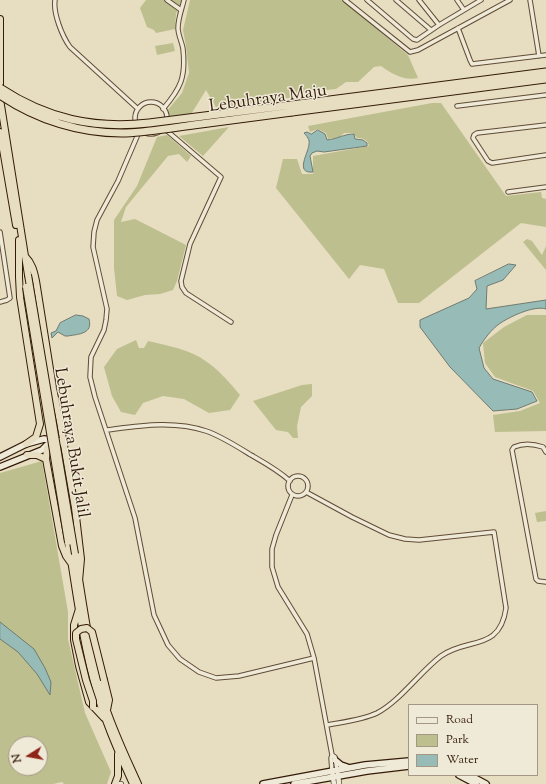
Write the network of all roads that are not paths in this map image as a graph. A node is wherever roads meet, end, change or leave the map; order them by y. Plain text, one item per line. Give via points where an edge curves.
1 (51, 0) edge
2 (167, 0) edge
3 (184, 0) edge
4 (345, 0) edge
5 (367, 0) edge
6 (396, 0) edge
7 (419, 0) edge
8 (457, 0) edge
9 (481, 0) edge
10 (510, 0) edge
11 (530, 0) edge
12 (55, 2) edge
13 (181, 10) junction
14 (464, 10) junction
15 (0, 19) edge
16 (439, 25) junction
17 (458, 28) junction
18 (431, 30) junction
19 (546, 55) edge
20 (539, 56) junction
21 (546, 72) edge
22 (546, 79) edge
23 (0, 88) edge
24 (546, 95) edge
25 (0, 97) edge
26 (457, 106) dead end
27 (291, 108) junction
28 (138, 109) junction
29 (163, 109) junction
30 (546, 125) edge
31 (163, 128) junction
32 (140, 130) junction
33 (0, 132) edge
34 (546, 155) edge
35 (546, 187) edge
36 (508, 192) dead end
37 (0, 232) edge
38 (1, 238) edge
39 (19, 240) junction
40 (25, 256) junction
41 (26, 275) junction
42 (0, 302) edge
43 (231, 322) dead end
44 (60, 422) junction
45 (40, 424) junction
46 (106, 430) junction
47 (62, 432) junction
48 (39, 440) junction
49 (54, 440) junction
50 (26, 444) junction
51 (65, 448) junction
52 (42, 450) junction
53 (546, 452) edge
54 (27, 455) junction
55 (0, 457) edge
56 (46, 459) junction
57 (0, 467) edge
58 (290, 481) junction
59 (306, 492) junction
60 (292, 495) junction
61 (72, 565) junction
62 (79, 581) junction
63 (546, 582) edge
64 (79, 608) junction
65 (314, 658) junction
66 (93, 707) junction
67 (107, 711) junction
68 (105, 720) junction
69 (327, 725) junction
70 (118, 752) junction
71 (332, 754) junction
72 (335, 760) junction
73 (408, 761) edge
74 (408, 766) edge
75 (348, 768) junction
76 (335, 773) junction
77 (461, 776) edge
78 (471, 776) edge
79 (326, 778) junction
80 (115, 784) edge
81 (133, 784) edge
82 (138, 784) edge
83 (263, 784) edge
84 (294, 784) edge
85 (331, 784) edge
86 (334, 784) edge
87 (339, 784) edge
88 (476, 784) edge
89 (486, 784) edge

1 - 12 street
2 - 13 street
3 - 13 street
4 - 17 street via 410,52
5 - 18 street via 413,39 417,40
6 - 18 street
7 - 16 street
8 - 14 street
9 - 14 street
10 - 17 street
11 - 20 street
12 - 28 street via 61,31 70,47
13 - 29 street via 178,28 183,53 183,76 179,89
14 - 16 street
15 - 25 highway, Lebuhraya Bukit Jalil
16 - 18 street
17 - 20 street via 472,64
19 - 20 street
21 - 27 highway, Lebuhraya Maju
22 - 27 highway, Lebuhraya Maju
23 - 27 highway, Lebuhraya Maju, bridge via 41,110 73,120 102,125 131,125
24 - 26 street
25 - 27 highway, Lebuhraya Maju, bridge via 57,123 118,133 151,131
25 - 40 highway, Lebuhraya Bukit Jalil
28 - 29 street via 152,102
28 - 32 street via 136,122
29 - 31 street via 166,119
30 - 34 street via 477,133 473,138 492,163
31 - 32 street via 152,134
31 - 43 street via 221,177 190,244 181,281 186,293
32 - 46 street via 94,232 93,248 107,309 104,330 91,357 90,377
33 - 39 highway, Lebuhraya Bukit Jalil
35 - 36 street
37 - 38 street
38 - 42 street via 10,298
39 - 41 highway, Lebuhraya Bukit Jalil
39 - 45 highway via 20,297
40 - 41 highway, Lebuhraya Bukit Jalil
40 - 44 highway via 30,261 35,275
41 - 61 highway, Lebuhraya Bukit Jalil, bridge
41 - 62 highway, Lebuhraya Bukit Jalil, bridge
44 - 45 highway via 50,433 44,431
44 - 47 highway
45 - 50 highway via 36,437
46 - 58 street via 147,425 179,426 206,431 246,452
46 - 65 street via 134,518 154,615 168,645 180,659 198,672 216,678 239,676
47 - 49 main road
47 - 51 highway
48 - 49 main road
48 - 50 main road
48 - 52 main road via 42,442
49 - 51 main road via 61,441
49 - 52 main road
50 - 55 main road
51 - 56 highway via 52,444 47,448
51 - 62 highway via 81,559
52 - 54 main road
53 - 63 street via 543,447 520,444 512,450 536,579
54 - 56 highway via 38,455
54 - 57 main road
56 - 61 highway via 62,546
58 - 59 street via 295,477 304,479 307,485
58 - 60 street via 288,490
59 - 60 street via 301,496
59 - 69 street via 389,535 405,539 419,540 494,532 506,608 505,620 491,638 441,656 385,708 369,716
60 - 65 street via 272,549 272,567 278,587 307,634
61 - 64 highway, Lebuhraya Bukit Jalil
62 - 67 highway, Lebuhraya Bukit Jalil via 94,663
64 - 66 highway via 74,625 75,648 86,694
64 - 68 highway, Lebuhraya Bukit Jalil via 93,679
65 - 69 street
66 - 67 highway, bridge via 76,640 76,633 87,628 92,632 109,700
66 - 68 highway
67 - 82 highway, Lebuhraya Bukit Jalil
68 - 70 highway, Lebuhraya Bukit Jalil
69 - 71 street
70 - 80 highway via 118,776
70 - 81 highway, Lebuhraya Bukit Jalil
71 - 72 street
71 - 76 street
72 - 75 main road
72 - 76 street
73 - 75 main road via 365,764
74 - 76 main road
75 - 76 main road
76 - 79 main road
76 - 83 main road
76 - 86 street
76 - 87 street
77 - 88 main road
78 - 89 main road
79 - 84 main road
79 - 85 main road

